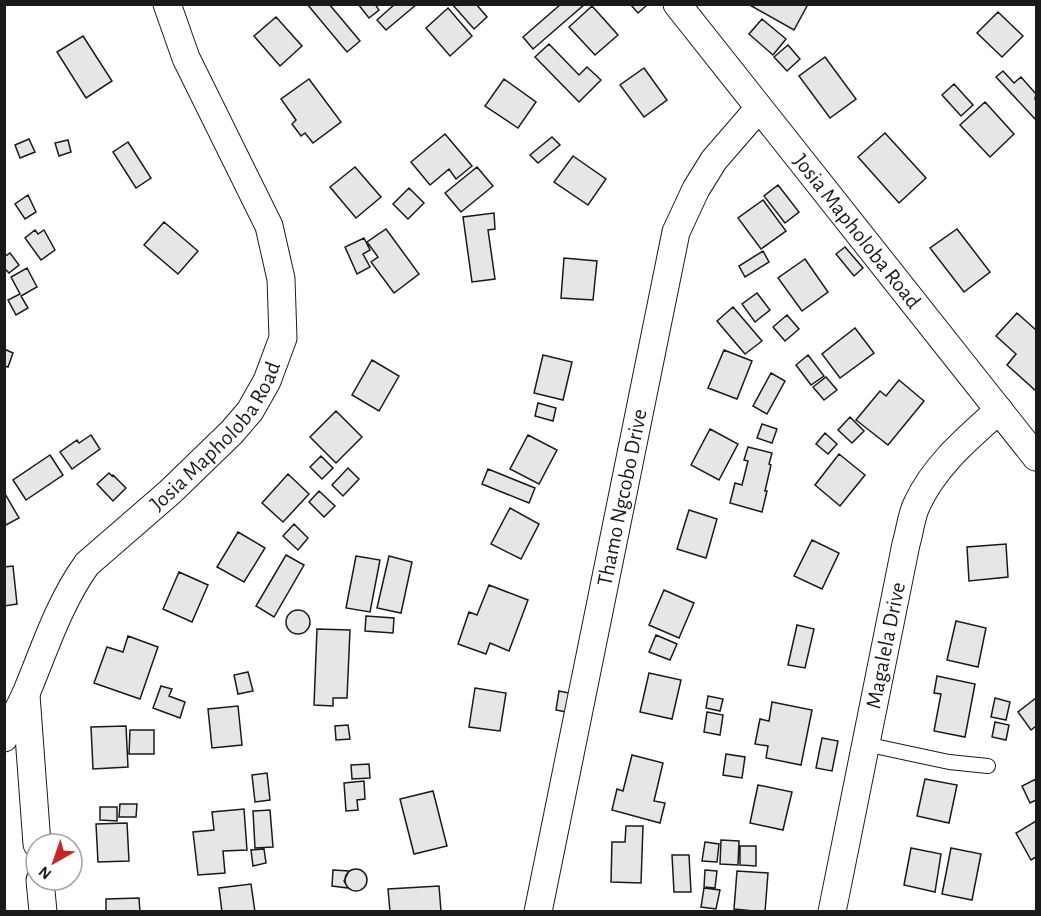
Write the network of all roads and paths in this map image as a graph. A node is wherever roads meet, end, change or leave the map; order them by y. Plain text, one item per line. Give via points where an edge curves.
1 (166, 4) edge
2 (677, 4) edge
3 (759, 108) junction
4 (999, 410) junction
5 (1036, 457) edge
6 (26, 694) junction
7 (4, 738) edge
8 (865, 744) junction
9 (988, 766) dead end
10 (36, 832) edge
11 (41, 892) edge
12 (43, 912) edge
13 (538, 912) edge
14 (831, 912) edge

1 - 6 street, Josia Mapholoba Road via 186,58 269,226 281,279 283,338 267,381 232,432 87,564 76,579
2 - 3 street, Josia Mapholoba Road
3 - 4 street, Josia Mapholoba Road
3 - 13 street, Thamo Ngcobo Drive via 714,160 676,232
4 - 5 street, Josia Mapholoba Road
4 - 8 street, Magalela Drive via 956,449 916,505
6 - 7 street
6 - 10 street, Josia Mapholoba Road
8 - 9 lane
8 - 14 street, Magalela Drive
11 - 12 street

